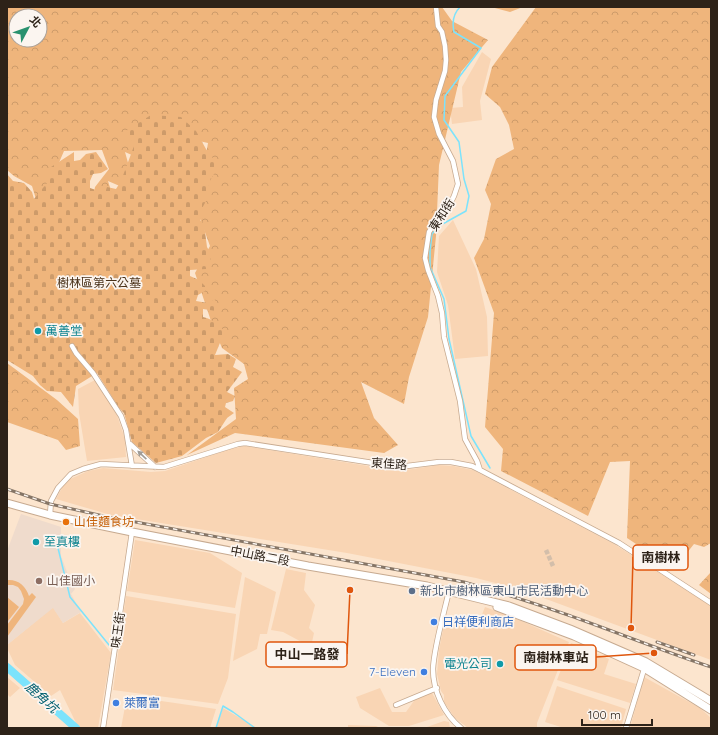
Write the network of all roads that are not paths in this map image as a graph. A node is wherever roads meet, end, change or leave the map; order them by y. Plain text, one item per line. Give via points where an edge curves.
1 (436, 7) edge
2 (72, 346) dead end
3 (130, 444) junction
4 (132, 466) junction
5 (155, 467) junction
6 (480, 470) junction
7 (7, 503) edge
8 (50, 515) junction
9 (132, 532) junction
10 (449, 591) junction
11 (711, 603) edge
12 (645, 665) junction
13 (437, 688) junction
14 (711, 701) edge
15 (396, 705) dead end
16 (711, 710) edge
17 (103, 728) edge
18 (461, 728) edge
19 (626, 728) edge

1 - 6 street, 東和街 via 446,60 434,117 439,134 453,161 458,184 445,214 429,232 425,258 442,313 444,337 460,401 465,439
2 - 3 street via 121,416
3 - 4 street
5 -> 3 street
4 - 5 street, 東佳路
4 - 8 street, 東佳路 via 101,464 71,474 58,488 51,501
5 - 6 street, 東佳路 via 164,467 230,445 245,443 400,467 451,462
6 - 11 street, 東佳路 via 619,543
7 - 8 main road, 中山路二段
8 - 9 main road, 中山路二段
9 - 10 main road, 中山路二段
9 - 17 street, 味王街
10 - 12 main road, 中山路二段 via 514,613
10 - 13 street via 433,669
12 - 14 main road, 中山路二段
12 - 16 main road, 中山路二段
12 - 19 street
13 - 15 street
13 - 18 street via 444,710

